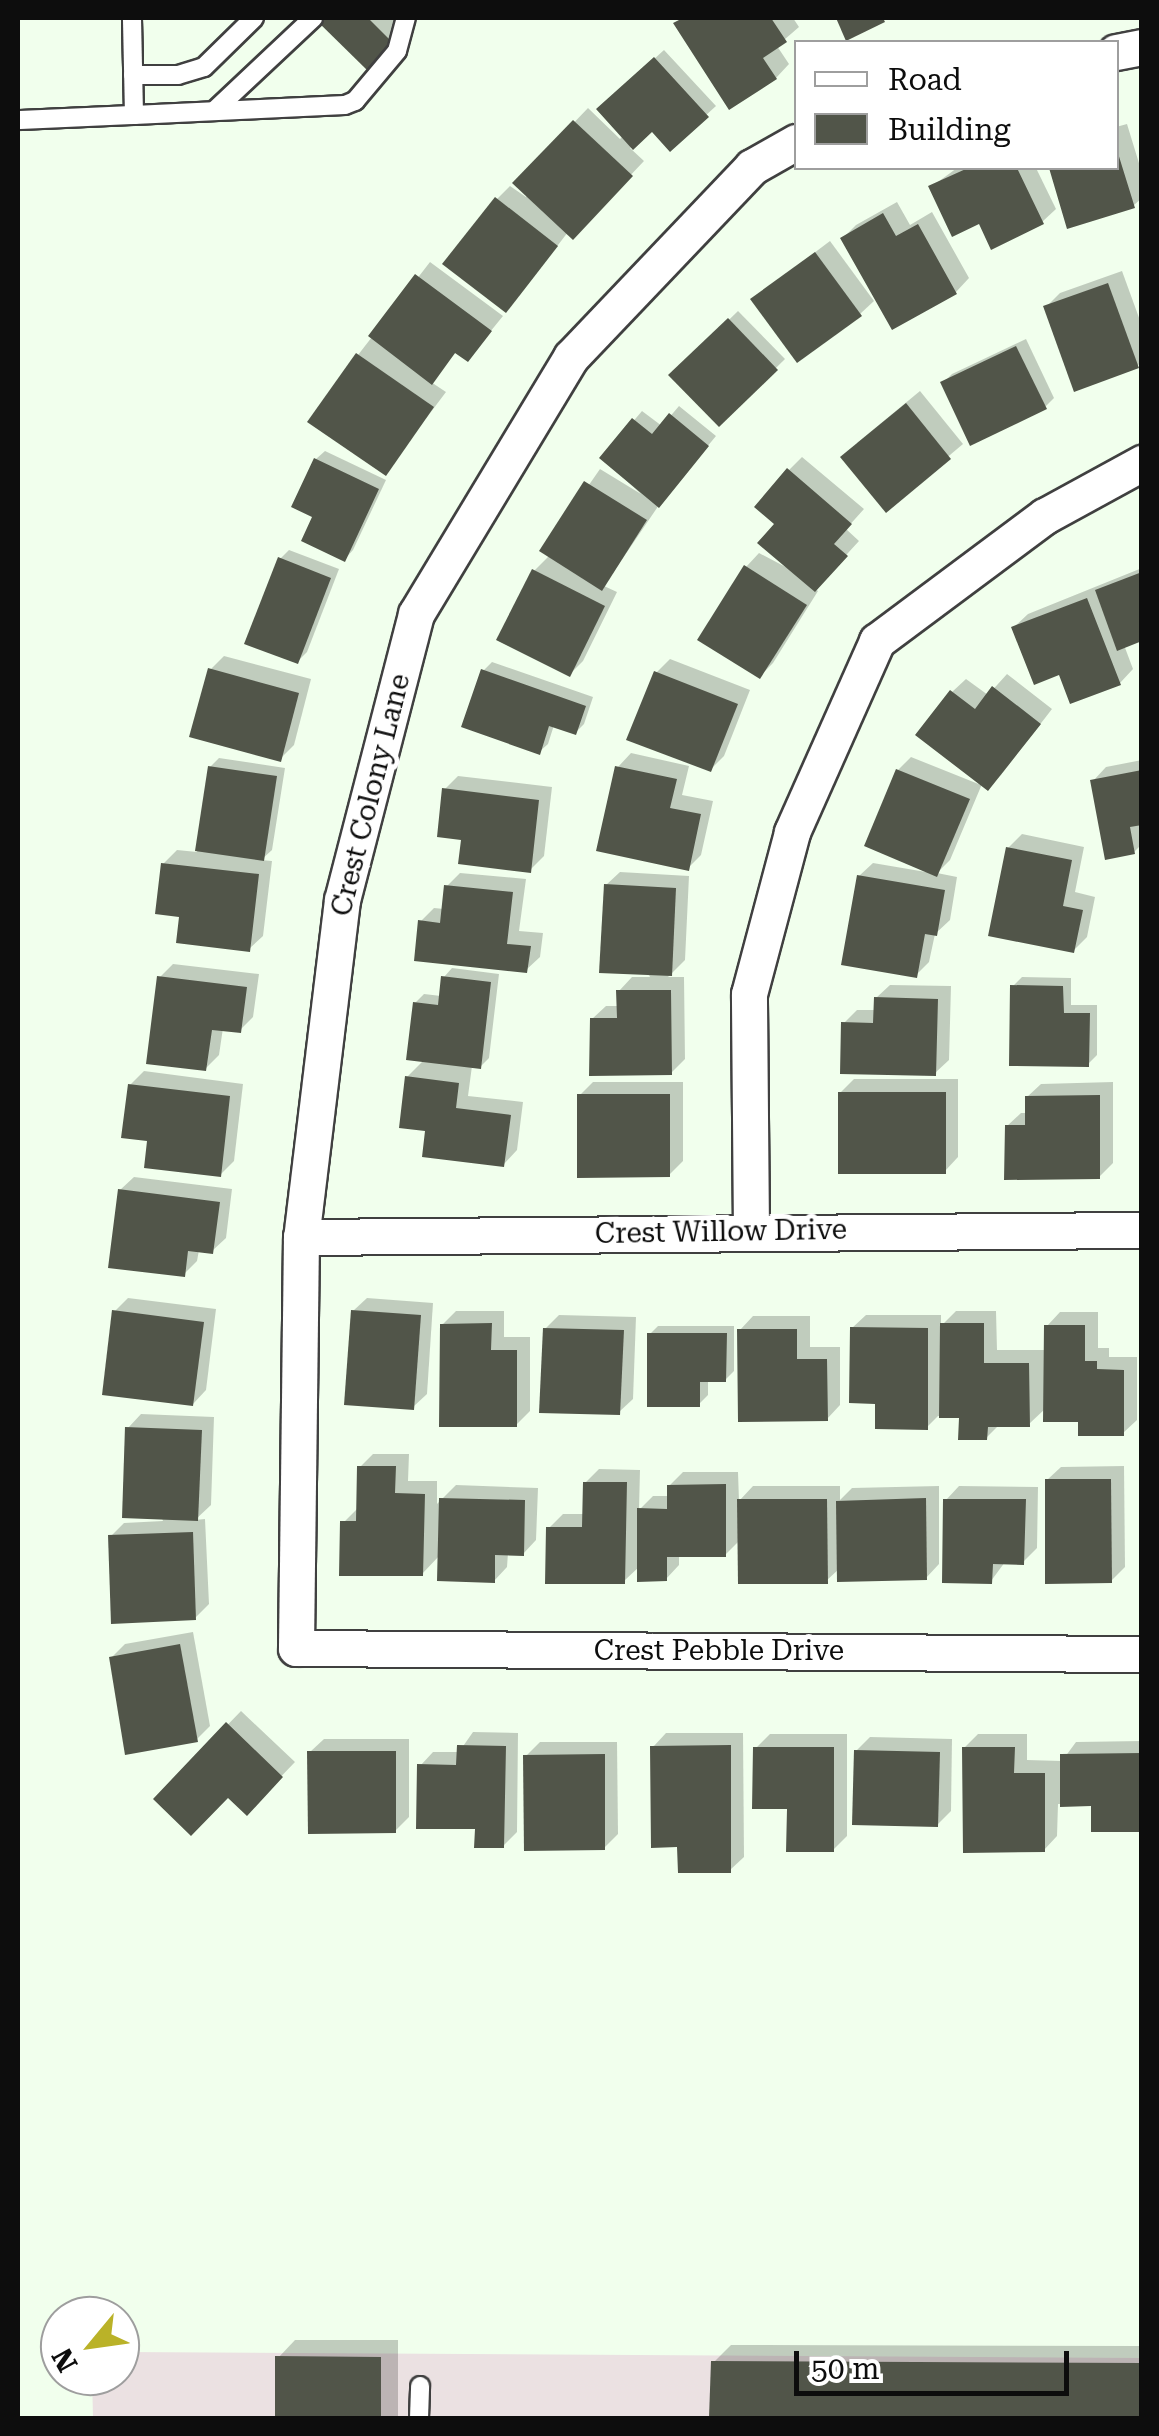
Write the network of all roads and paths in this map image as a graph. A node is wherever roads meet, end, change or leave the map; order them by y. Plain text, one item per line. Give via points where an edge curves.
1 (132, 18) edge
2 (254, 18) edge
3 (314, 18) edge
4 (406, 18) edge
5 (133, 75) junction
6 (214, 111) junction
7 (134, 116) junction
8 (18, 120) edge
9 (794, 143) edge
10 (1142, 464) edge
11 (1142, 1230) edge
12 (751, 1231) junction
13 (301, 1238) junction
14 (296, 1648) joint
15 (1142, 1654) edge
16 (420, 2386) dead end
17 (419, 2418) edge

1 - 5 lane
2 - 5 lane via 204,66
3 - 6 lane
4 - 6 lane via 397,51 345,106
5 - 7 lane
6 - 7 lane
7 - 8 lane
9 - 13 street, Crest Colony Lane via 752,167 571,358 416,614 342,900
10 - 12 street via 1045,516 877,641 792,832 749,994
11 - 12 street, Crest Willow Drive
12 - 13 street, Crest Willow Drive
13 - 14 street, Crest Colony Lane
14 - 15 street, Crest Pebble Drive
16 - 17 lane

